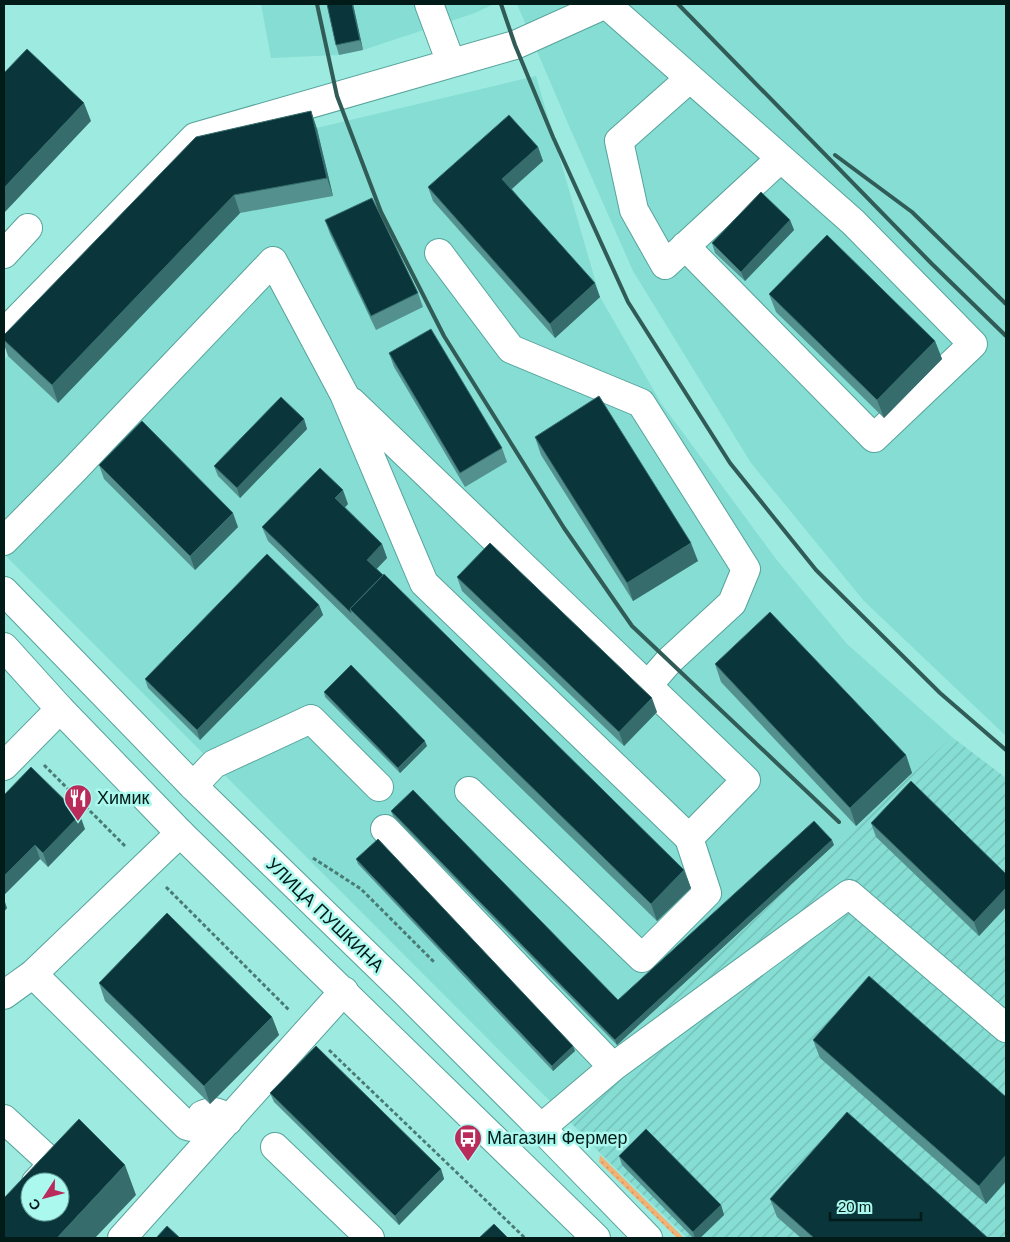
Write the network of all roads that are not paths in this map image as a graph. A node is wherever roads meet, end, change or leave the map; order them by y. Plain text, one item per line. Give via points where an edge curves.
1 (429, 4) edge
2 (606, 4) edge
3 (450, 63) junction
4 (689, 79) junction
5 (780, 159) junction
6 (28, 228) dead end
7 (685, 246) junction
8 (439, 253) dead end
9 (4, 254) edge
10 (4, 333) edge
11 (344, 394) junction
12 (4, 541) edge
13 (4, 591) edge
14 (4, 647) edge
15 (648, 685) junction
16 (60, 709) junction
17 (4, 766) edge
18 (193, 786) junction
19 (379, 787) dead end
20 (469, 791) dead end
21 (385, 829) dead end
22 (180, 833) junction
23 (688, 838) junction
24 (32, 974) junction
25 (344, 992) junction
26 (4, 995) edge
27 (1006, 1028) edge
28 (613, 1067) junction
29 (4, 1119) edge
30 (228, 1121) junction
31 (541, 1128) junction
32 (275, 1147) dead end
33 (45, 1172) edge
34 (122, 1238) edge
35 (370, 1238) edge
36 (596, 1238) edge
37 (648, 1238) edge

1 - 3 main road
2 - 3 main road via 515,44
2 - 4 main road
3 - 10 main road via 195,137
4 - 5 main road
4 - 7 main road via 619,141 634,210 665,265
5 - 7 main road
5 - 7 main road via 853,222 973,344 874,438
6 - 9 main road
8 - 15 main road via 511,349 641,403 746,569 732,603 669,661
11 - 12 main road via 273,261
11 - 15 main road
11 - 23 main road via 424,583
13 - 18 main road, УЛИЦА ПУШКИНА
14 - 16 main road
15 - 23 main road via 746,780
16 - 17 main road
16 - 22 main road
18 - 19 main road via 214,764 311,718
18 - 31 main road, УЛИЦА ПУШКИНА
20 - 23 main road via 642,958 707,893
21 - 28 main road
22 - 24 main road
22 - 25 main road
24 - 26 main road
24 - 30 main road via 187,1126 201,1121 202,1115 210,1112 222,1114
25 - 30 main road
25 - 36 main road
27 - 28 main road via 849,894
28 - 31 main road
29 - 33 main road via 53,1164
30 - 34 main road
31 - 37 main road, УЛИЦА ПУШКИНА
32 - 35 main road

